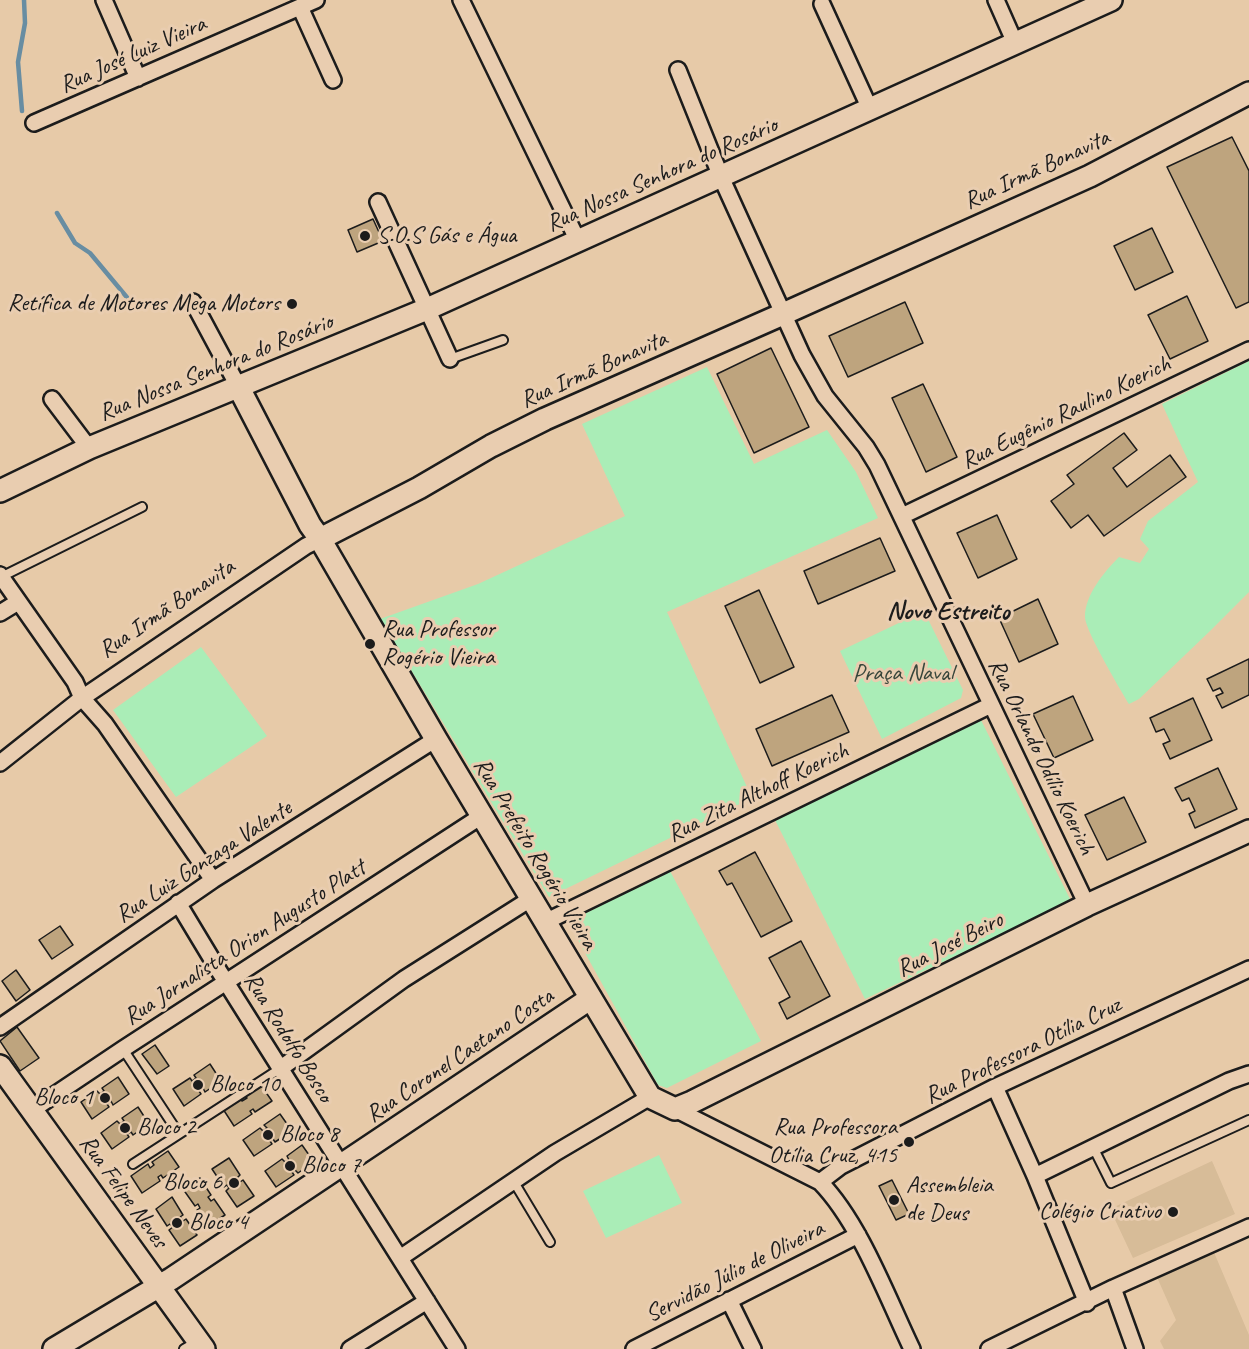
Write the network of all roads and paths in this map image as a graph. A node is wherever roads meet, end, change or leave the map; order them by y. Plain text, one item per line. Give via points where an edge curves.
1 (104, 0) edge
2 (316, 0) edge
3 (461, 0) edge
4 (996, 0) edge
5 (1111, 0) edge
6 (822, 4) dead end
7 (300, 7) junction
8 (1015, 43) junction
9 (678, 70) dead end
10 (138, 78) junction
11 (333, 80) dead end
12 (1249, 93) edge
13 (870, 109) junction
14 (34, 123) dead end
15 (721, 177) junction
16 (378, 202) dead end
17 (578, 241) junction
18 (193, 302) dead end
19 (427, 309) junction
20 (783, 314) junction
21 (503, 340) dead end
22 (1249, 350) edge
23 (450, 359) joint
24 (238, 386) junction
25 (52, 399) dead end
26 (89, 448) junction
27 (0, 491) edge
28 (142, 507) dead end
29 (902, 516) junction
30 (320, 539) junction
31 (1, 576) edge
32 (18, 602) junction
33 (0, 613) edge
34 (82, 698) junction
35 (991, 705) junction
36 (436, 739) junction
37 (0, 763) edge
38 (483, 816) junction
39 (1249, 831) edge
40 (213, 880) junction
41 (532, 898) junction
42 (178, 903) junction
43 (1087, 905) junction
44 (545, 922) junction
45 (1249, 969) edge
46 (226, 982) junction
47 (591, 998) junction
48 (0, 1027) edge
49 (123, 1049) junction
50 (0, 1066) edge
51 (281, 1068) junction
52 (1249, 1074) edge
53 (995, 1087) junction
54 (650, 1097) junction
55 (675, 1109) junction
56 (32, 1110) junction
57 (1249, 1120) edge
58 (179, 1134) junction
59 (1094, 1149) junction
60 (133, 1164) dead end
61 (342, 1166) junction
62 (1035, 1176) junction
63 (514, 1182) junction
64 (820, 1182) junction
65 (1249, 1227) edge
66 (858, 1235) junction
67 (550, 1242) dead end
68 (400, 1258) junction
69 (159, 1286) junction
70 (1113, 1288) junction
71 (729, 1300) junction
72 (428, 1301) junction
73 (1087, 1303) junction
74 (195, 1346) edge
75 (54, 1349) edge
76 (350, 1349) edge
77 (457, 1349) edge
78 (634, 1349) edge
79 (753, 1349) edge
80 (912, 1349) edge
81 (989, 1349) edge
82 (1136, 1349) edge

1 - 10 street
2 - 7 street, Rua José Luiz Vieira
3 - 17 street
4 - 8 street
5 - 8 street, Rua Nossa Senhora do Rosário
6 - 13 street
7 - 10 street, Rua José Luiz Vieira
7 - 11 street
8 - 13 street, Rua Nossa Senhora do Rosário
9 - 15 street, Rua Orlando Odílio Koerich
10 - 14 street, Rua José Luiz Vieira
12 - 20 street, Rua Irmã Bonavita via 1090,176
13 - 15 street, Rua Nossa Senhora do Rosário
15 - 17 street, Rua Nossa Senhora do Rosário
15 - 20 street, Rua Orlando Odílio Koerich
16 - 19 street
17 - 19 street, Rua Nossa Senhora do Rosário
18 - 24 street, Rua Prefeito Rogério Vieira
19 - 23 street
19 - 24 street, Rua Nossa Senhora do Rosário
20 - 29 street, Rua Orlando Odílio Koerich via 812,376 872,456
20 - 30 street, Rua Irmã Bonavita via 545,419
21 - 23 lane
22 - 29 street, Rua Eugênio Raulino Koerich
24 - 26 street, Rua Nossa Senhora do Rosário
24 - 30 street, Rua Prefeito Rogério Vieira
25 - 26 street
26 - 27 street, Rua Nossa Senhora do Rosário
28 - 31 lane
29 - 35 street, Rua Orlando Odílio Koerich
30 - 34 street, Rua Irmã Bonavita
30 - 36 street, Rua Prefeito Rogério Vieira
31 - 32 street
32 - 33 street
32 - 34 street via 75,682
34 - 37 street, Rua Irmã Bonavita
34 - 40 street via 105,724
35 - 43 street, Rua Orlando Odílio Koerich
35 - 44 street, Rua Zita Althoff Koerich
36 - 38 street, Rua Prefeito Rogério Vieira
36 - 40 street, Rua Luiz Gonzaga Valente
38 - 41 street, Rua Prefeito Rogério Vieira
38 - 46 street, Rua Jornalista Orion Augusto Platt
39 - 43 street, Rua José Beiro
40 - 42 street, Rua Luiz Gonzaga Valente
41 - 44 street, Rua Prefeito Rogério Vieira
41 - 51 street via 404,979
42 - 46 street, Rua Rodolfo Bosco
42 - 48 street, Rua Luiz Gonzaga Valente
43 - 55 street, Rua José Beiro
44 - 47 street, Rua Prefeito Rogério Vieira
45 - 53 street, Rua Professora Otília Cruz
46 - 49 street, Rua Jornalista Orion Augusto Platt
46 - 51 street, Rua Rodolfo Bosco
47 - 54 street, Rua Prefeito Rogério Vieira
47 - 61 street, Rua Coronel Caetano Costa
49 - 56 street, Rua Jornalista Orion Augusto Platt
49 - 58 lane
50 - 56 street, Rua Felipe Neves
51 - 58 lane
51 - 61 street, Rua Rodolfo Bosco
52 - 59 street
53 - 62 street
53 - 64 street, Rua Professora Otília Cruz via 842,1166
54 - 55 street
54 - 63 street
55 - 64 street
56 - 69 street, Rua Felipe Neves
57 - 59 lane via 1111,1183
58 - 60 lane
59 - 62 street
61 - 68 street, Rua Rodolfo Bosco
61 - 69 street, Rua Coronel Caetano Costa
62 - 73 street
63 - 67 lane
63 - 68 street
64 - 66 street
65 - 70 street
66 - 71 street, Servidão Júlio de Oliveira
66 - 80 street
68 - 72 street, Rua Rodolfo Bosco
69 - 74 street, Rua Felipe Neves
69 - 75 street, Rua Coronel Caetano Costa
70 - 73 street
70 - 82 street
71 - 78 street, Servidão Júlio de Oliveira
71 - 79 street
72 - 76 street
72 - 77 street, Rua Rodolfo Bosco
73 - 81 street

